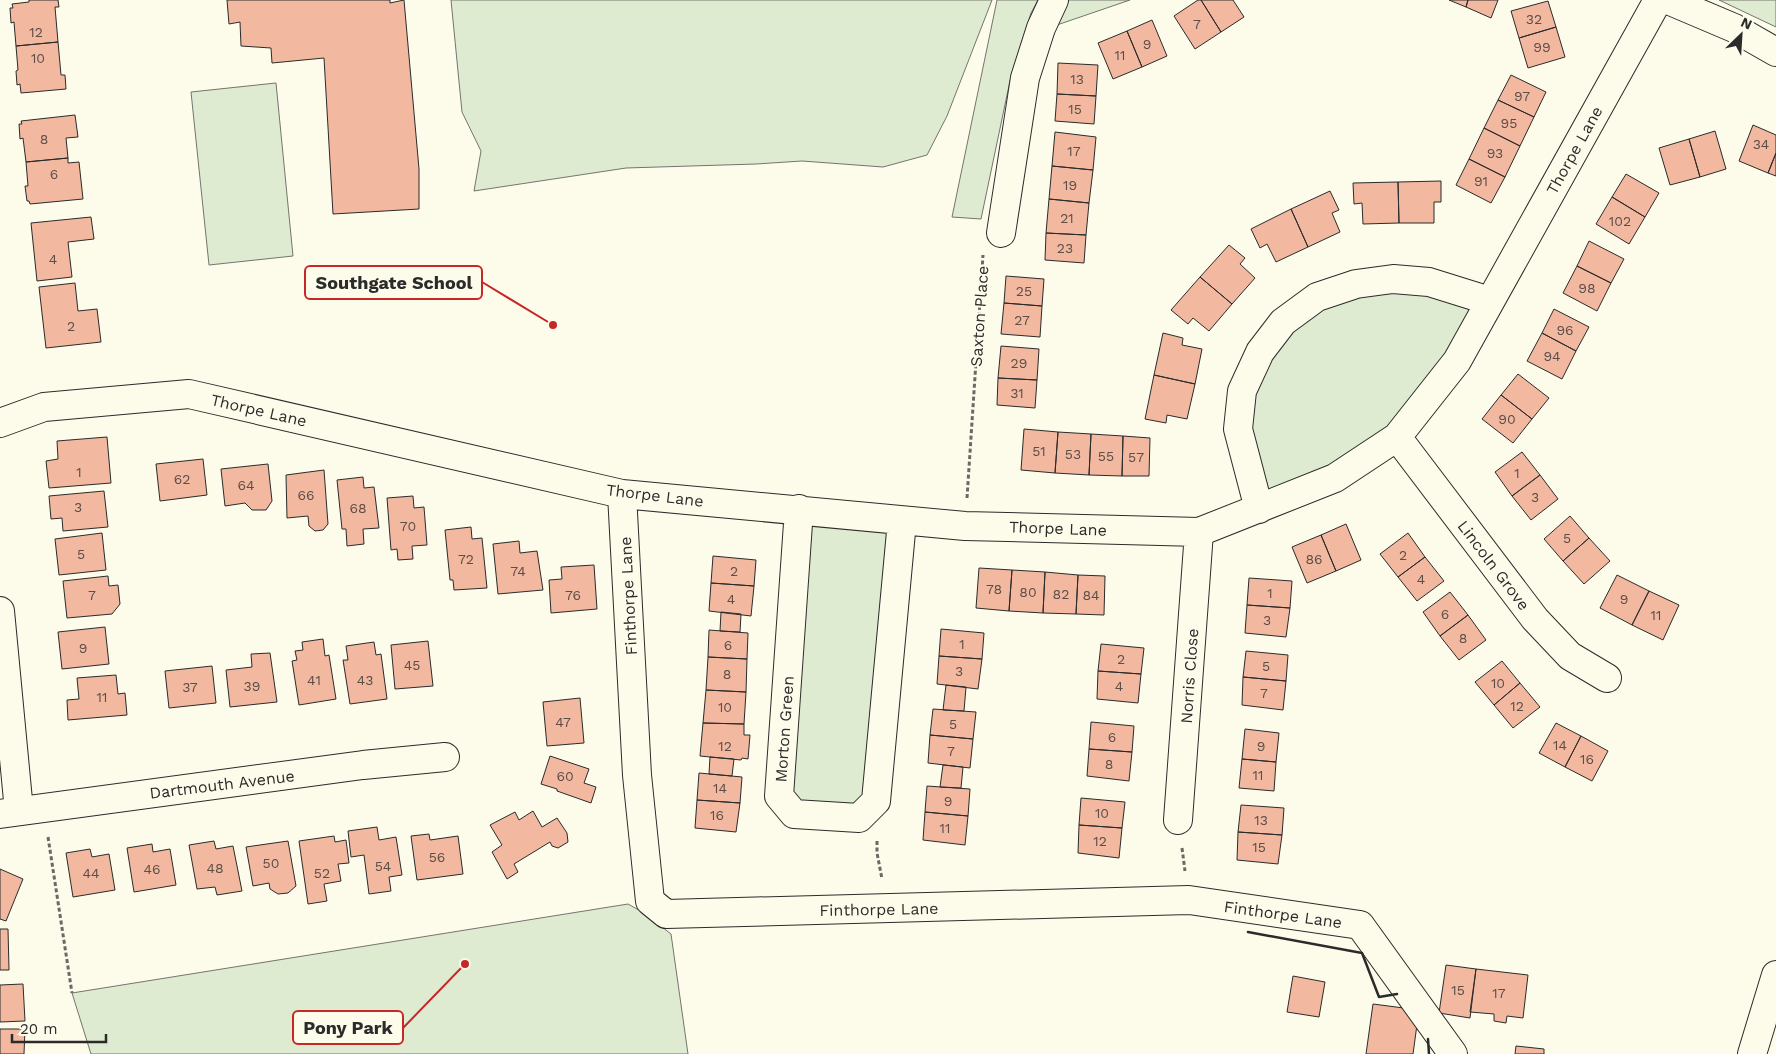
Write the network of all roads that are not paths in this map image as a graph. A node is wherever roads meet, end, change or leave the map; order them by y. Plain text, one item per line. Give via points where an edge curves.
1 (1054, 0) edge
2 (1658, 0) edge
3 (1668, 0) edge
4 (1776, 52) edge
5 (1001, 233) road end
6 (1490, 301) junction
7 (0, 422) edge
8 (1397, 437) junction
9 (622, 494) junction
10 (799, 509) junction
11 (1259, 509) junction
12 (902, 521) junction
13 (1199, 532) junction
14 (0, 611) edge
15 (1606, 678) dead end
16 (446, 757) dead end
17 (21, 811) edge
18 (1178, 820) road end
19 (1776, 975) edge
20 (1453, 1054) edge
21 (1752, 1054) edge

1 - 5 street via 1025,78
2 - 6 street, Thorpe Lane
3 - 4 street via 1734,28
6 - 8 street, Thorpe Lane via 1457,361
6 - 11 street via 1429,282 1393,279 1356,284 1317,297 1283,322 1260,352 1242,391 1238,429
7 - 9 street, Thorpe Lane via 44,407 189,394
8 - 11 street, Thorpe Lane via 1334,478
8 - 15 street, Lincoln Grove via 1535,619 1570,656
9 - 10 street, Thorpe Lane
9 - 20 street, Finthorpe Lane via 637,775 650,901 666,914 1190,900 1360,925
10 - 12 street, Thorpe Lane
10 - 12 street, Morton Green via 780,796 794,814 859,818 876,800
11 - 13 street, Thorpe Lane
12 - 13 street, Thorpe Lane via 965,526
13 - 18 street, Norris Close
14 - 17 street
16 - 17 street, Dartmouth Avenue via 363,765
19 - 21 street

